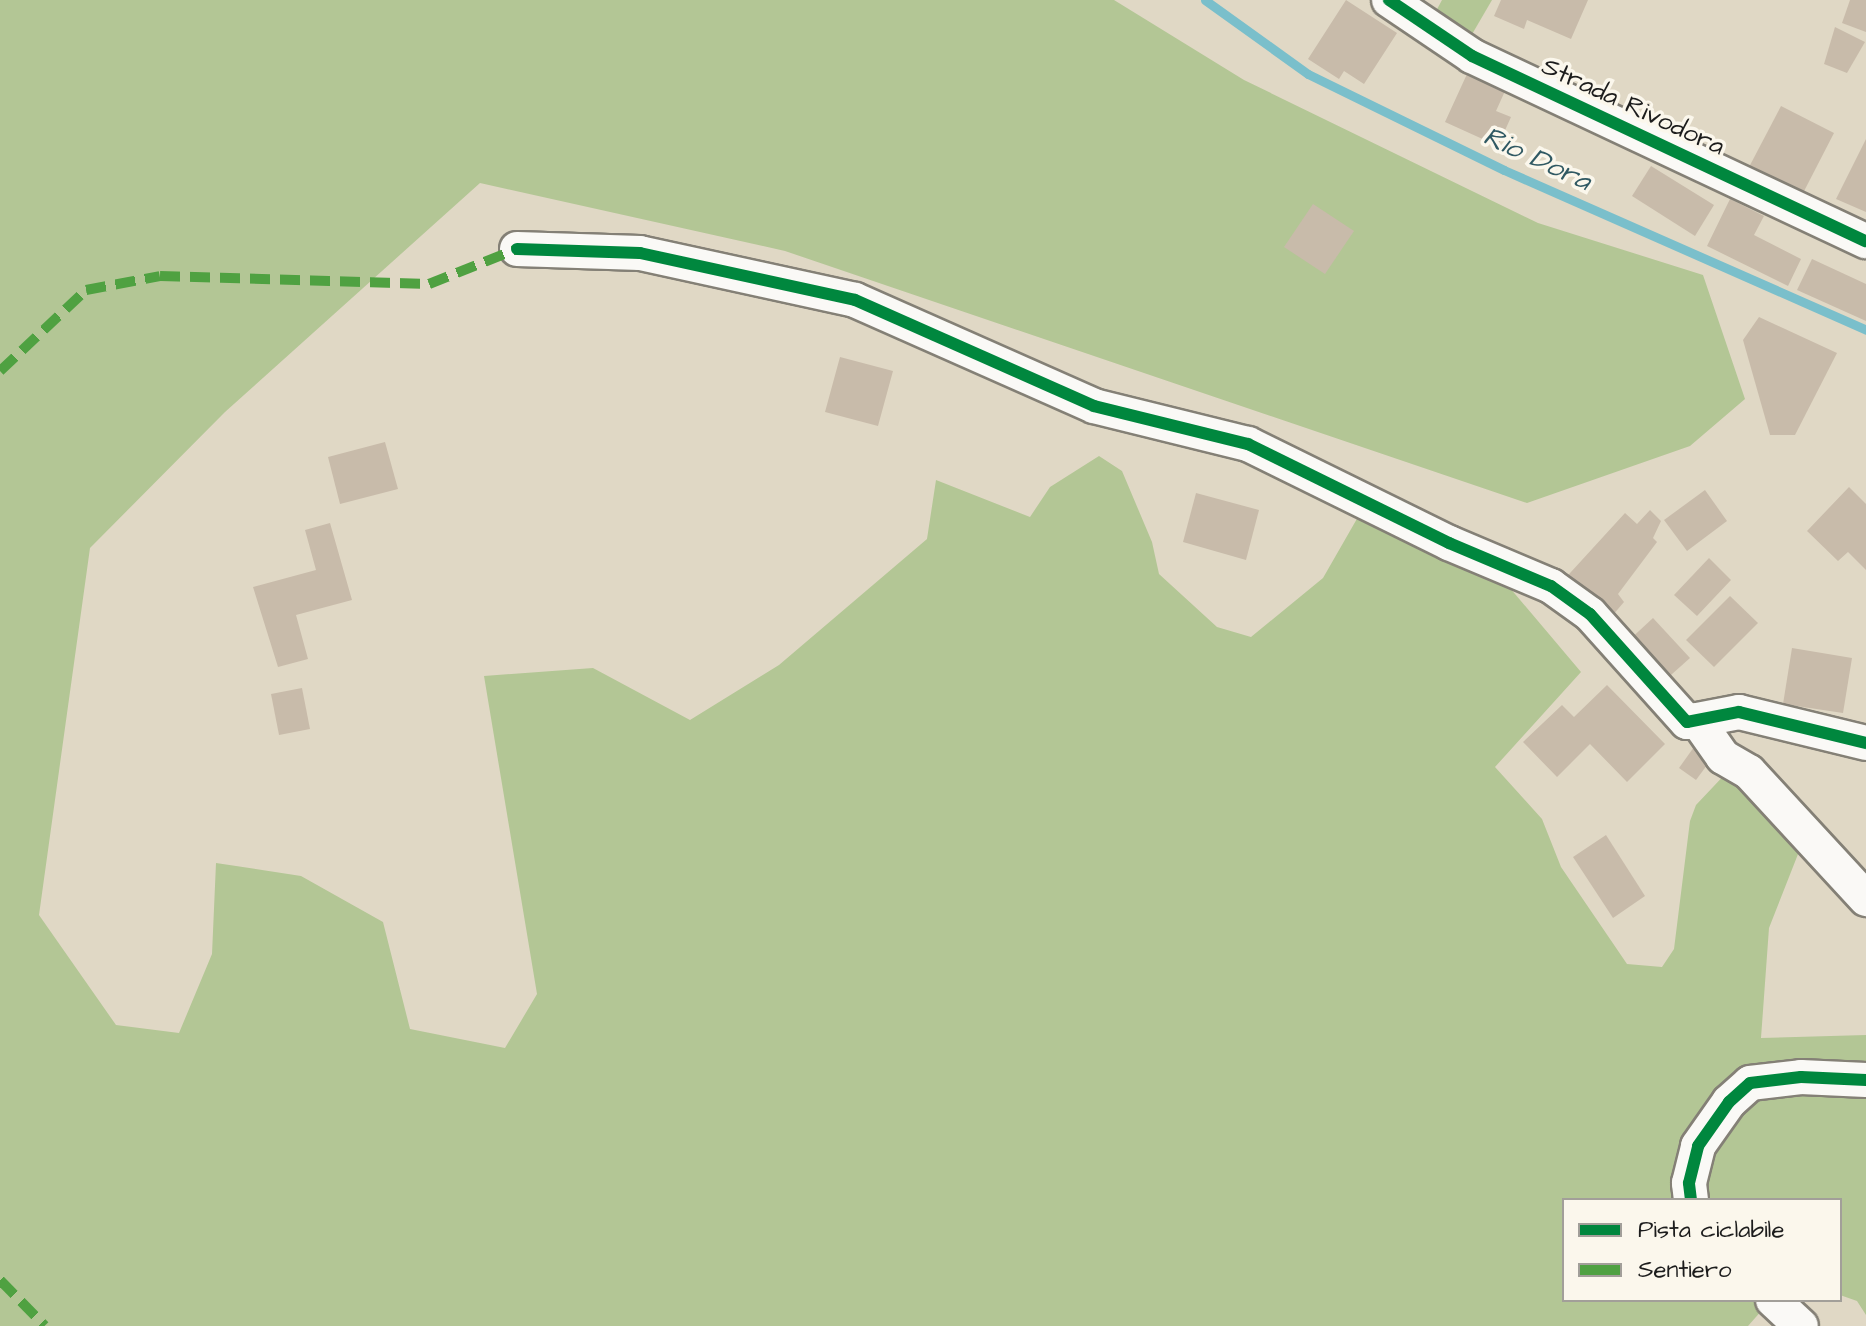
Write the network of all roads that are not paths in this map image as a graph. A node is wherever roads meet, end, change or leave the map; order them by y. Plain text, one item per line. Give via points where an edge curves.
1 (1389, 0) edge
2 (1866, 241) edge
3 (517, 249) dead end
4 (1697, 720) junction
5 (1866, 743) edge
6 (1866, 899) edge
7 (1866, 1080) edge
8 (1691, 1198) edge
9 (1775, 1302) edge
10 (1801, 1326) edge

1 - 2 street, Strada Rivodora via 1472,56
3 - 4 street via 640,253 855,300 1094,406 1248,444 1449,543 1551,586 1590,614 1687,722
4 - 5 street via 1739,712
4 - 6 street via 1723,757 1749,772
7 - 8 street via 1801,1077 1750,1083 1729,1102 1698,1146
9 - 10 street

